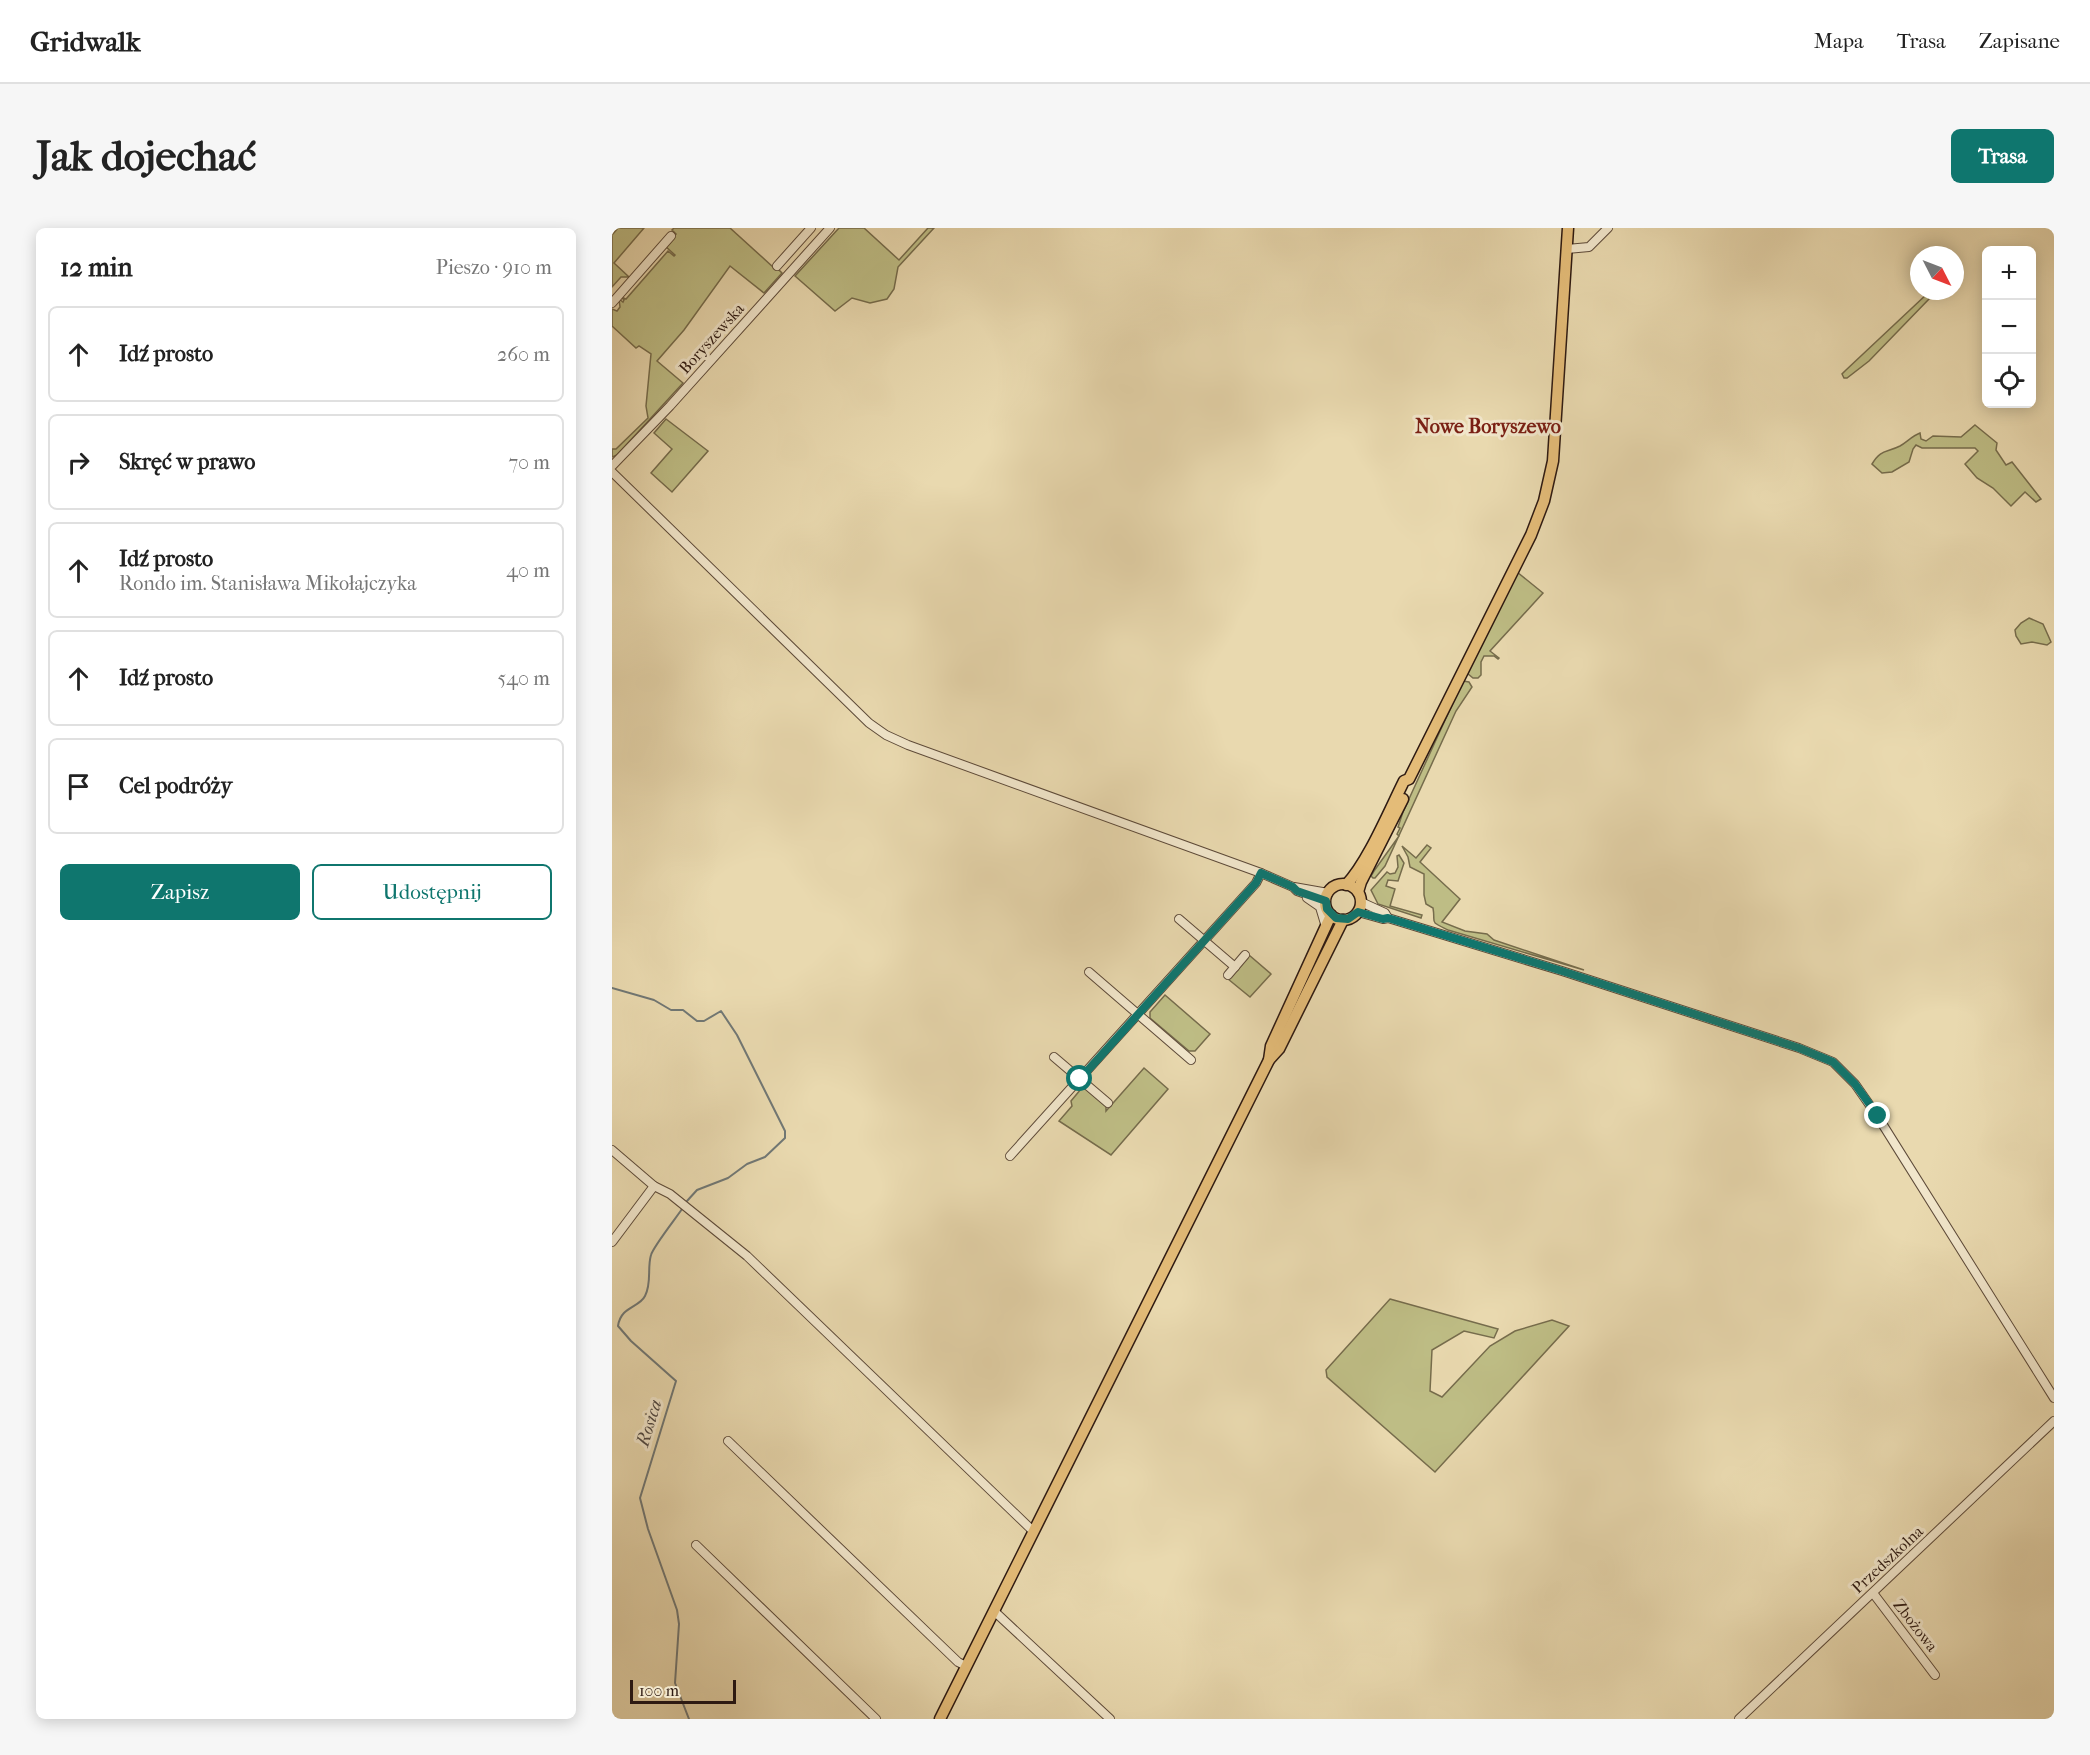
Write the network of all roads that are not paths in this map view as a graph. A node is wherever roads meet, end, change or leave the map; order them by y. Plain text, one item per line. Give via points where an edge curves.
1 (811, 228) edge
2 (830, 228) edge
3 (1568, 228) edge
4 (1608, 228) edge
5 (671, 236) dead end
6 (1567, 249) junction
7 (777, 266) dead end
8 (612, 303) edge
9 (612, 466) edge
10 (612, 472) edge
11 (1409, 779) junction
12 (1261, 873) junction
13 (1346, 885) junction
14 (1295, 889) junction
15 (1327, 897) junction
16 (1359, 902) junction
17 (1331, 915) junction
18 (1179, 919) dead end
19 (1343, 920) junction
20 (1326, 927) junction
21 (1204, 941) junction
22 (1245, 955) dead end
23 (1234, 967) junction
24 (1089, 972) dead end
25 (1228, 975) dead end
26 (1138, 1015) junction
27 (1054, 1057) dead end
28 (1191, 1060) dead end
29 (1269, 1060) junction
30 (1080, 1079) junction
31 (1108, 1103) dead end
32 (612, 1150) edge
33 (1010, 1156) dead end
34 (654, 1186) junction
35 (612, 1242) edge
36 (2054, 1398) edge
37 (2054, 1421) edge
38 (728, 1441) dead end
39 (1034, 1532) junction
40 (696, 1545) dead end
41 (1873, 1593) junction
42 (994, 1611) junction
43 (966, 1666) junction
44 (1935, 1675) dead end
45 (876, 1719) edge
46 (940, 1719) edge
47 (1110, 1719) edge
48 (1739, 1719) edge

1 - 7 street
2 - 9 street, Boryszewska
3 - 6 main road
4 - 6 street via 1589,247
5 - 8 street
6 - 11 main road via 1553,461 1544,501 1527,543
10 - 12 street via 869,723 885,734
11 - 13 main road via 1404,781
11 - 16 main road via 1410,785 1361,882
12 - 14 street
12 - 21 street
13 - 15 main road via 1335,887
13 - 16 main road via 1355,888
14 - 15 street via 1299,886
14 - 20 street via 1320,907
15 - 17 main road
16 - 19 main road via 1352,917
16 - 36 street via 1383,919 1764,1035 1833,1062 1878,1116
17 - 19 main road
17 - 20 main road
18 - 21 street
19 - 29 main road via 1279,1049
20 - 29 main road via 1270,1046
21 - 23 street
21 - 26 street
22 - 23 street
23 - 25 street
24 - 26 street
26 - 28 street
26 - 30 street
27 - 30 street
29 - 39 main road
30 - 31 street
30 - 33 street
32 - 34 street
34 - 35 street
34 - 39 street via 670,1194 747,1256
37 - 41 street, Przedszkolna
38 - 43 street
39 - 42 main road
40 - 45 street
41 - 44 street, Zbożowa
41 - 48 street, Przedszkolna
42 - 43 main road
42 - 47 street
43 - 46 main road

